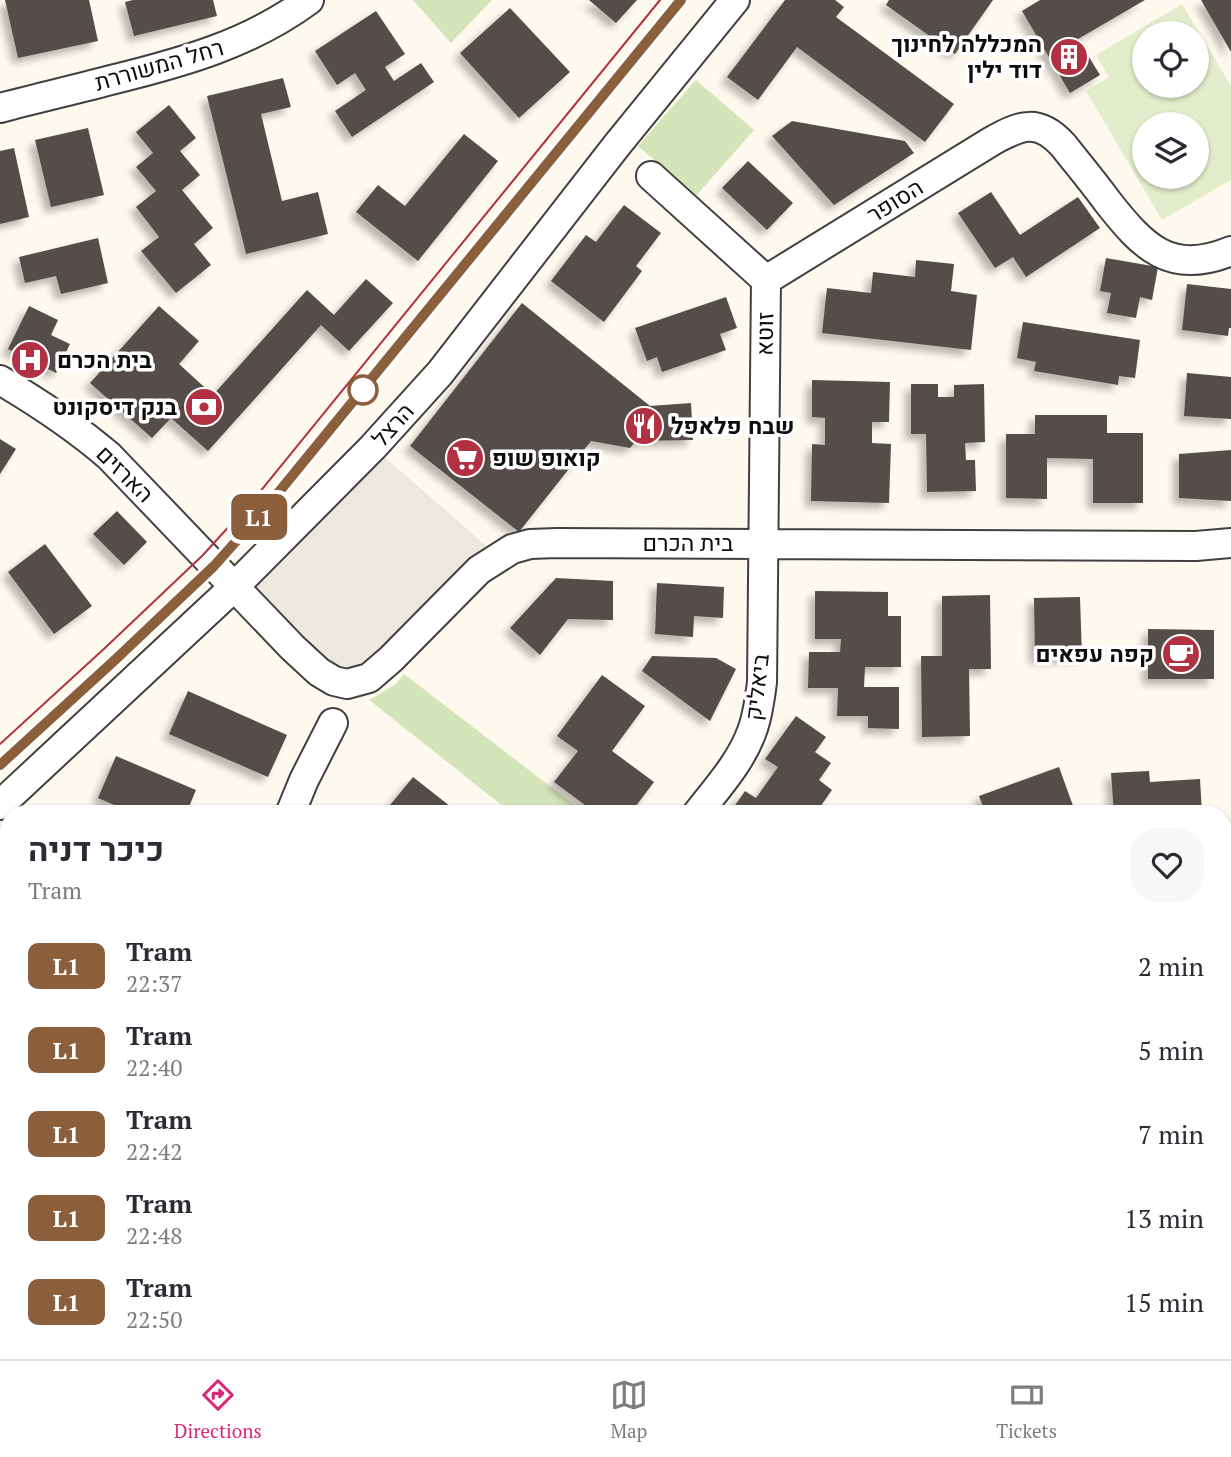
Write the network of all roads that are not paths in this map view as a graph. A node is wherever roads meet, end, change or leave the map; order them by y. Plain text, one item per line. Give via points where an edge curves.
1 (309, 0) edge
2 (735, 0) edge
3 (0, 108) edge
4 (651, 176) dead end
5 (1231, 251) edge
6 (766, 280) junction
7 (0, 380) edge
8 (1231, 543) edge
9 (763, 544) junction
10 (234, 587) junction
11 (333, 723) dead end
12 (0, 805) edge
13 (294, 805) edge
14 (704, 805) edge

1 - 3 street, רחל המשוררת via 247,37 181,63
2 - 10 street, הרצל via 440,373
4 - 6 street, זוטא
5 - 6 street, הסופר via 1184,260 1165,256 1130,231 1052,133 1026,127 992,141
6 - 9 street, זוטא
7 - 10 street, הארזים via 83,433
8 - 9 street, בית הכרם
9 - 10 street, בית הכרם via 557,542 512,549 479,570 377,672 348,684 319,672
9 - 14 street, ביאליק via 758,708 738,758
10 - 12 street, הרצל
11 - 13 street

